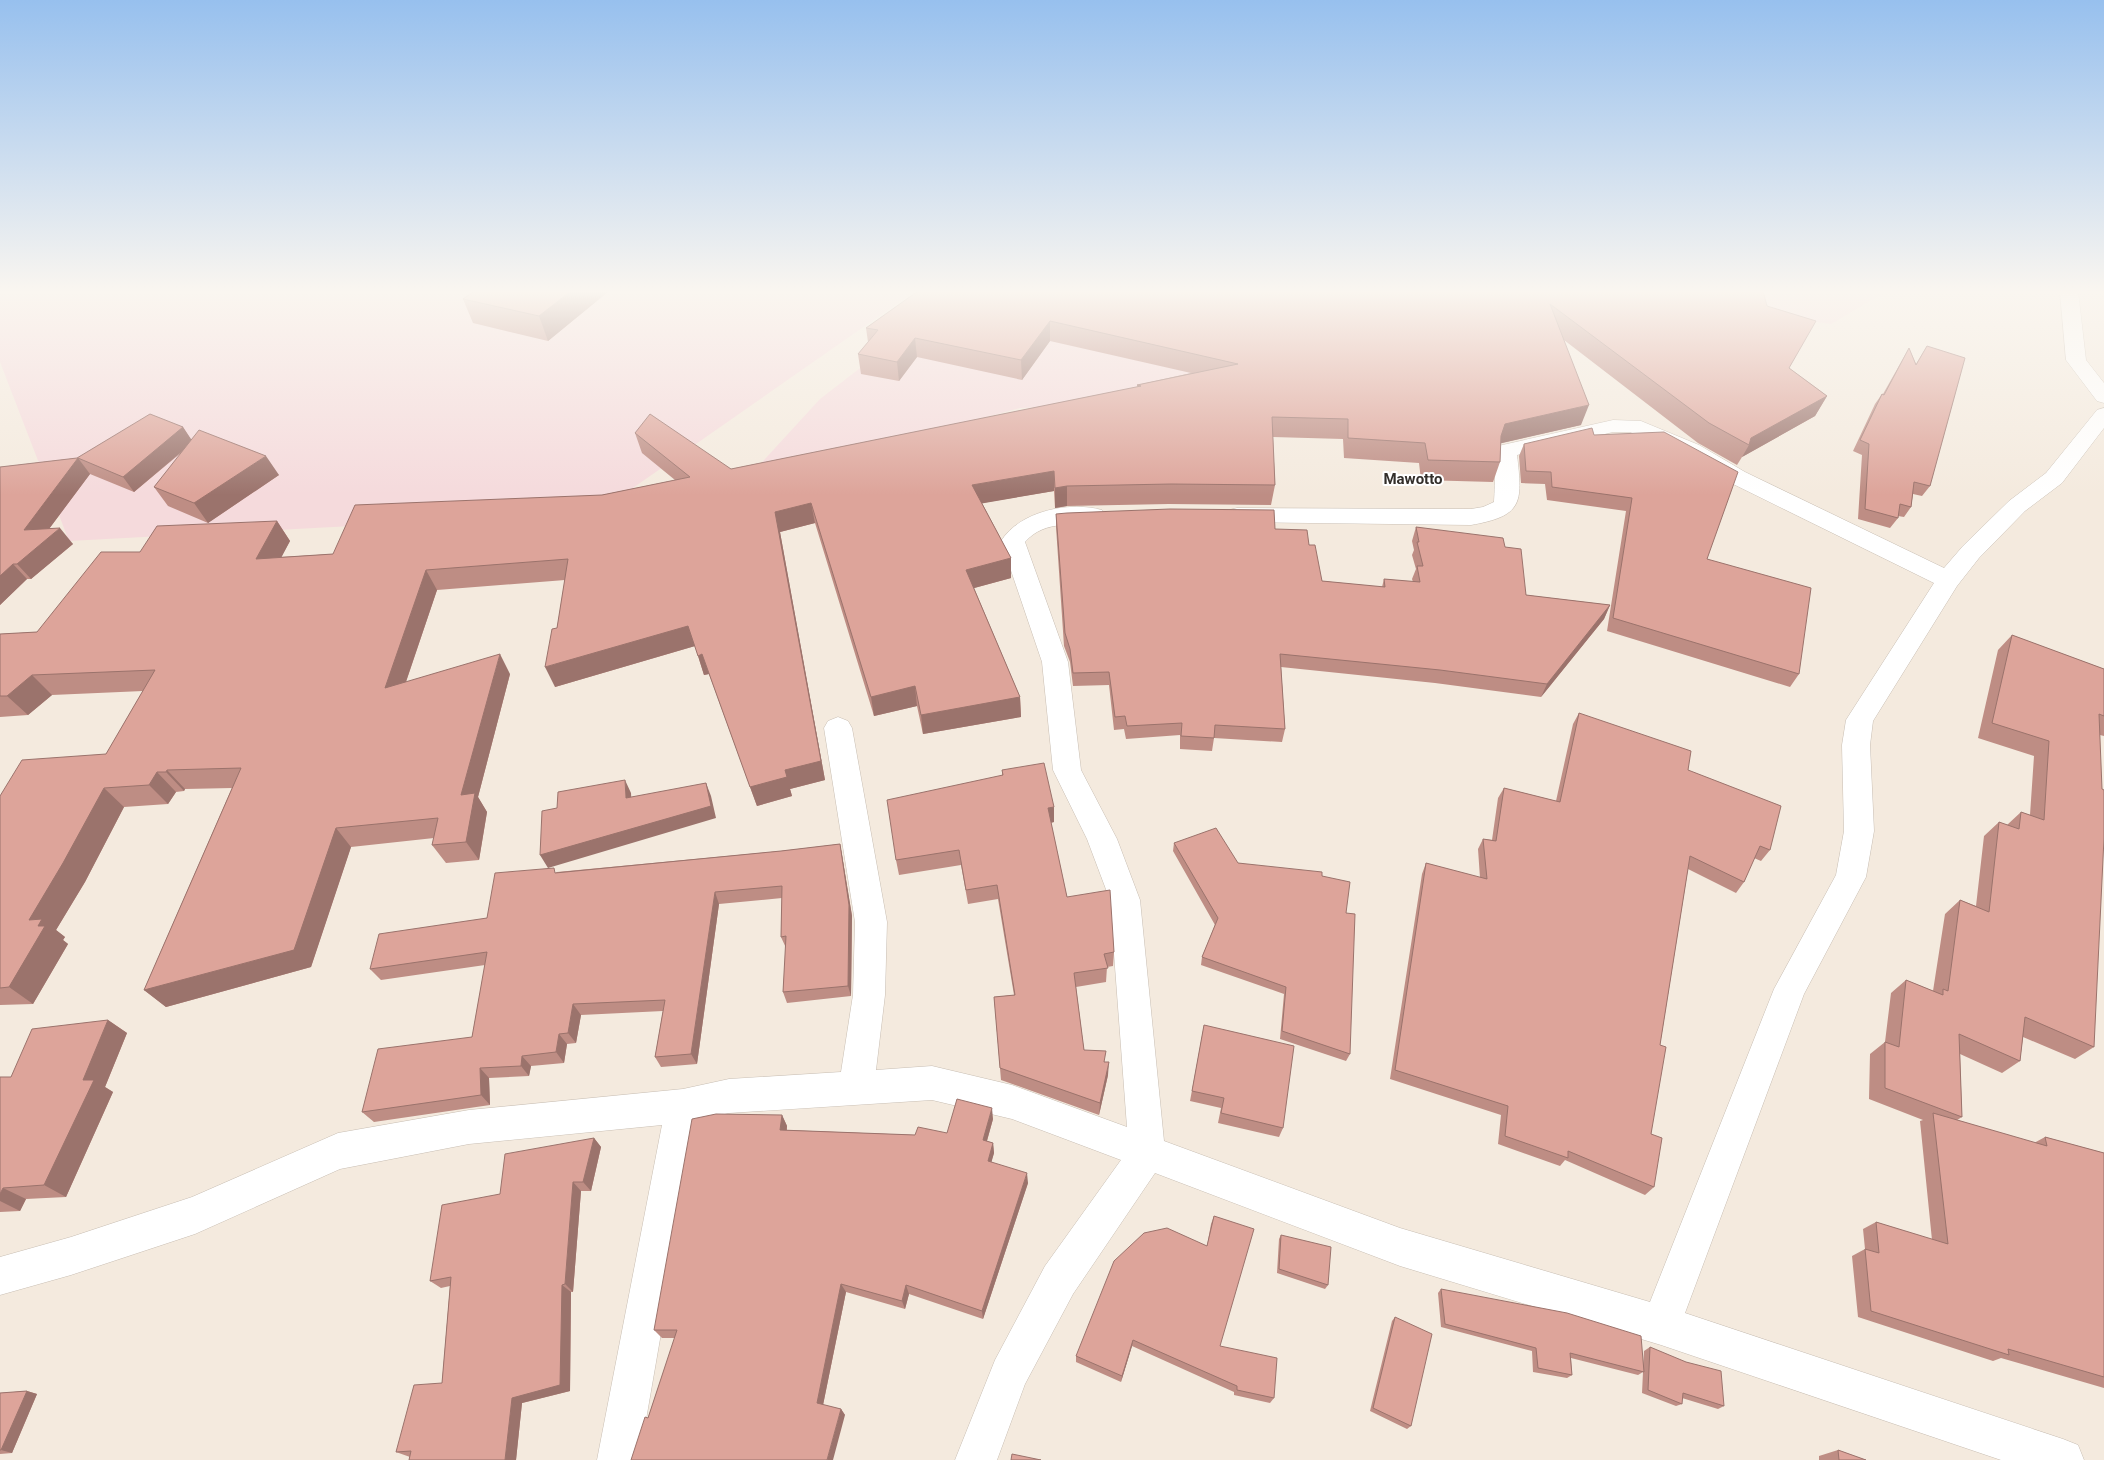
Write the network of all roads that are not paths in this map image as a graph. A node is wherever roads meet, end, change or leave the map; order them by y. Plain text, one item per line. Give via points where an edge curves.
1 (2076, 359) edge
2 (2104, 397) edge
3 (2104, 414) edge
4 (1123, 514) edge
5 (1208, 514) edge
6 (1948, 580) junction
7 (838, 728) dead end
8 (856, 1088) junction
9 (683, 1106) junction
10 (1147, 1154) junction
11 (0, 1276) edge
12 (1661, 1324) junction
13 (618, 1460) edge
14 (976, 1460) edge
15 (2063, 1460) edge

1 - 2 street
3 - 6 street via 2054,478 2018,506 1971,552
4 - 10 street via 1040,520 1020,530 1013,541 1054,662 1067,770 1102,839 1125,900
5 - 6 street via 1471,517 1489,514 1505,506 1508,498 1506,451 1613,426 1633,426 1691,450 1746,482
6 - 12 street via 1860,720 1856,745 1859,831 1851,877 1790,989
7 - 8 street via 871,922 869,995
8 - 9 street via 729,1096
8 - 10 street via 932,1083 1012,1102
9 - 11 street via 469,1127 338,1151 195,1215
9 - 13 street
10 - 12 street via 1400,1247
10 - 14 street via 1060,1280 1009,1374
12 - 15 street

